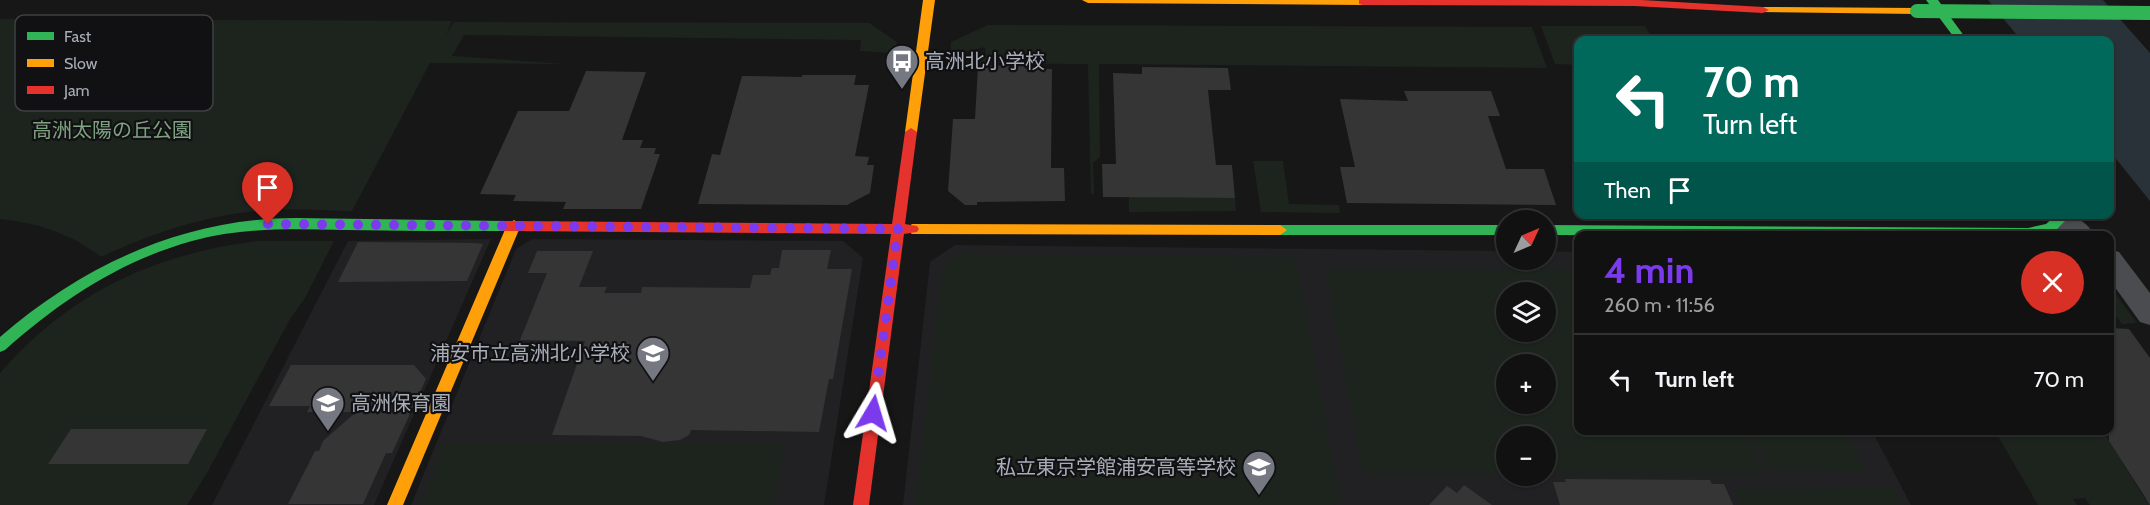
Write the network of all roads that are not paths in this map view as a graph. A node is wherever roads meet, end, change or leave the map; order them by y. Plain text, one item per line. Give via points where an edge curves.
1 (929, 0) edge
2 (1088, 0) edge
3 (1663, 0) edge
4 (1932, 0) edge
5 (1634, 3) junction
6 (2150, 13) edge
7 (1959, 36) edge
8 (2070, 224) edge
9 (514, 225) junction
10 (898, 229) junction
11 (1496, 230) edge
12 (1556, 231) edge
13 (1574, 231) edge
14 (2041, 231) edge
15 (2114, 265) edge
16 (2150, 314) edge
17 (0, 346) edge
18 (395, 505) edge
19 (861, 505) edge

1 - 10 street
2 - 5 street
3 - 5 street
4 - 7 street
5 - 6 street, bridge via 1740,10
8 - 14 street
9 - 10 street
9 - 17 street via 268,224 194,237 157,248 68,289 34,313
9 - 18 street
10 - 11 street
10 - 19 street
12 - 13 street
15 - 16 street

